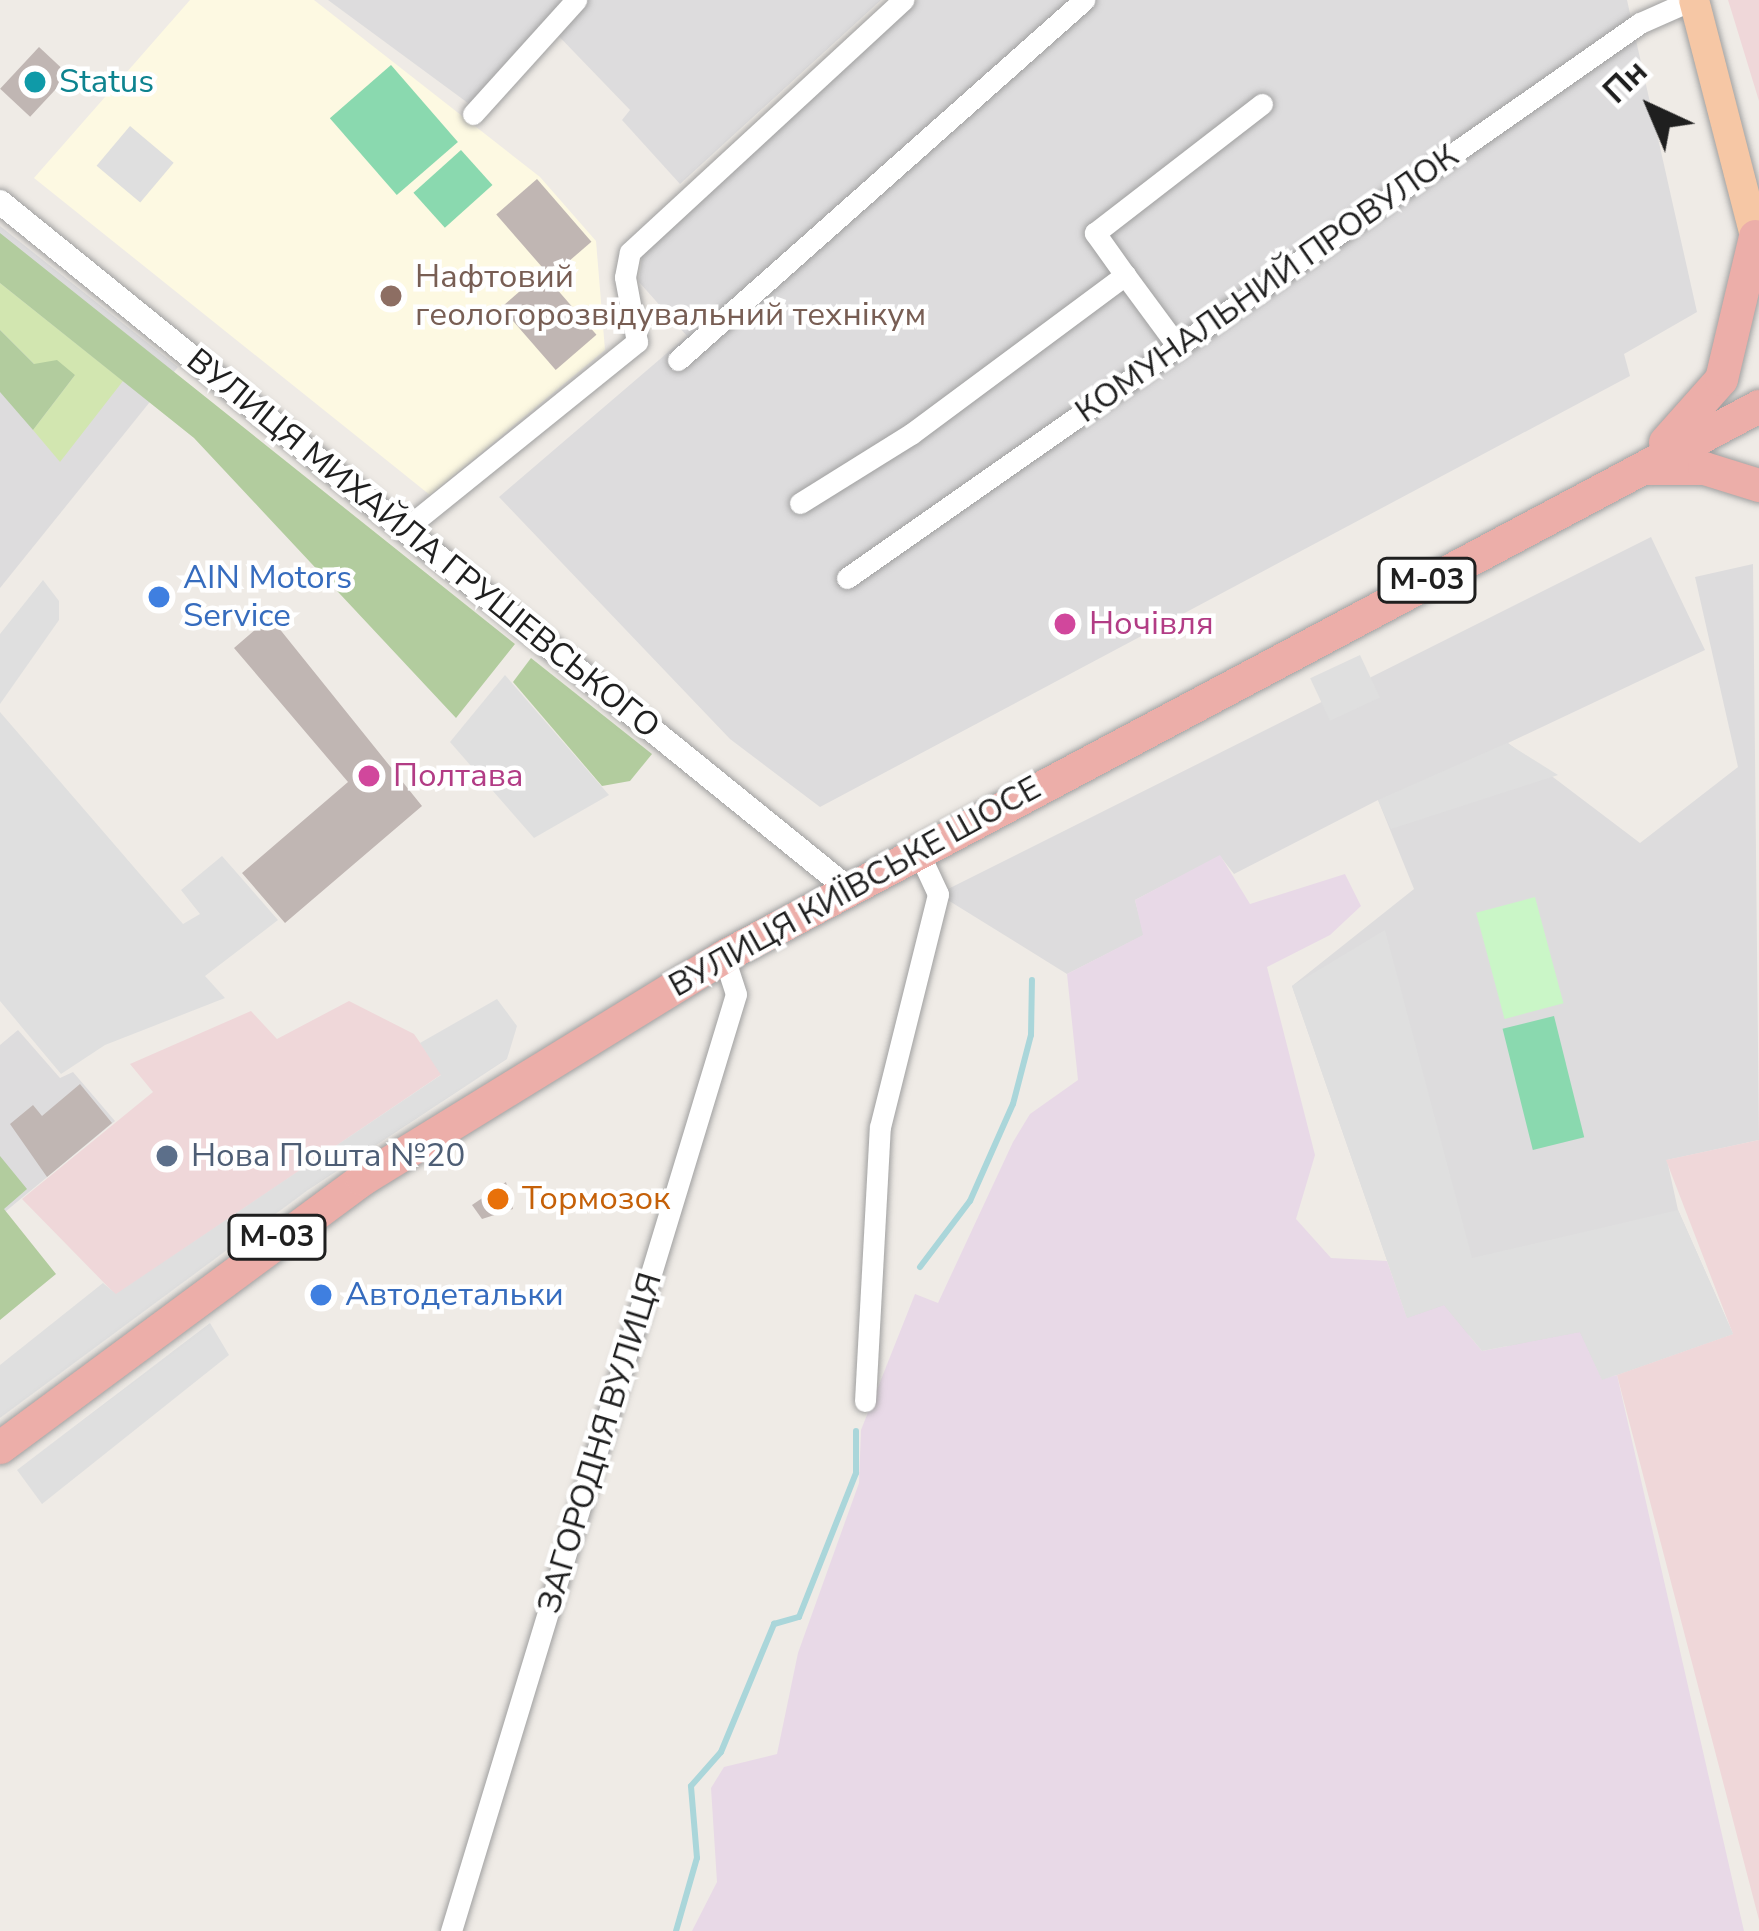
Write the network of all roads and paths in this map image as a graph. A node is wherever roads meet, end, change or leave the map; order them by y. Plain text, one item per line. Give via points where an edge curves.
1 (577, 0) edge
2 (903, 0) edge
3 (1084, 0) edge
4 (1693, 0) edge
5 (1262, 104) dead end
6 (473, 114) dead end
7 (0, 202) edge
8 (1758, 243) edge
9 (1125, 275) junction
10 (1178, 347) junction
11 (678, 360) dead end
12 (1759, 406) edge
13 (1639, 468) junction
14 (1759, 485) edge
15 (800, 503) dead end
16 (404, 530) junction
17 (847, 578) dead end
18 (917, 849) junction
19 (846, 887) junction
20 (724, 956) junction
21 (865, 1401) dead end
22 (0, 1447) edge
23 (451, 1931) edge

1 - 6 street
2 - 16 street via 630,252 625,277 637,342
3 - 11 street
4 - 8 main road
4 - 10 street, КОМУНАЛЬНИЙ ПРОВУЛОК via 1640,23
5 - 9 street via 1095,233
7 - 16 street, ВУЛИЦЯ МИХАЙЛА ГРУШЕВСЬКОГО
8 - 13 highway via 1720,379
9 - 10 street
9 - 15 street via 911,434
10 - 17 street, КОМУНАЛЬНИЙ ПРОВУЛОК
12 - 13 highway, ВУЛИЦЯ КИЇВСЬКЕ ШОСЕ / М-03
13 - 14 highway via 1704,468
13 - 18 highway, ВУЛИЦЯ КИЇВСЬКЕ ШОСЕ / М-03
16 - 19 street, ВУЛИЦЯ МИХАЙЛА ГРУШЕВСЬКОГО
18 - 19 highway, ВУЛИЦЯ КИЇВСЬКЕ ШОСЕ / М-03
18 - 21 street via 938,894 880,1127
19 - 20 highway, ВУЛИЦЯ КИЇВСЬКЕ ШОСЕ / М-03
20 - 22 highway, ВУЛИЦЯ КИЇВСЬКЕ ШОСЕ / М-03 via 362,1179
20 - 23 street, ЗАГОРОДНЯ ВУЛИЦЯ via 736,994

